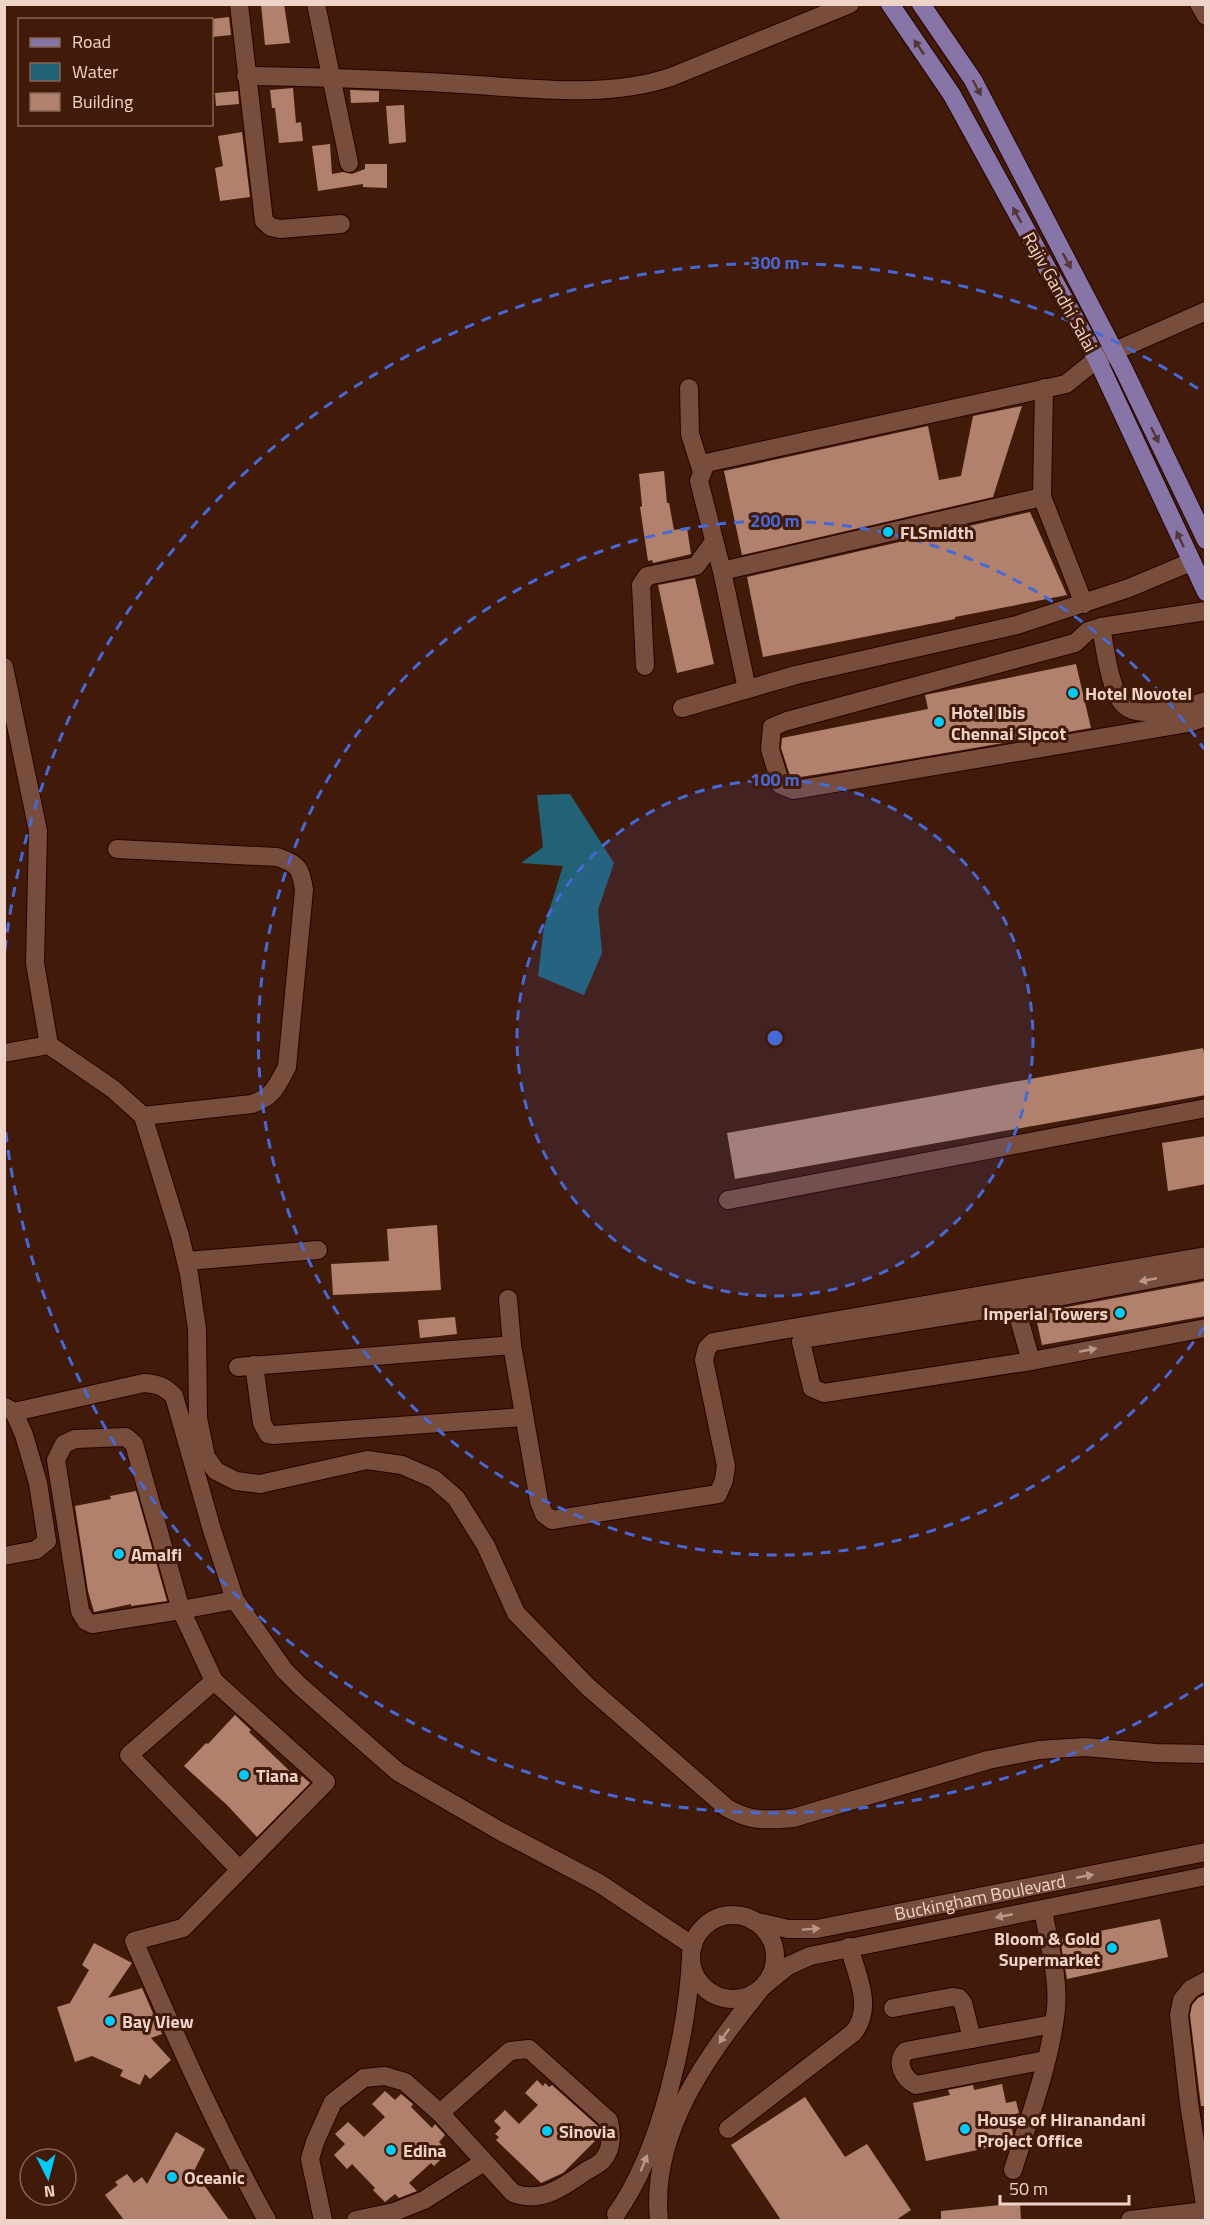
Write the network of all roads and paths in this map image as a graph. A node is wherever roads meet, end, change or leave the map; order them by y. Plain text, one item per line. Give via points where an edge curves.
1 (239, 4) edge
2 (315, 4) edge
3 (850, 4) edge
4 (890, 4) edge
5 (921, 4) edge
6 (1199, 4) edge
7 (1206, 16) edge
8 (246, 76) junction
9 (331, 78) junction
10 (349, 163) dead end
11 (341, 224) dead end
12 (1206, 311) edge
13 (1114, 352) junction
14 (1097, 359) junction
15 (689, 388) dead end
16 (1044, 388) junction
17 (702, 472) junction
18 (1042, 497) junction
19 (1206, 540) edge
20 (713, 543) junction
21 (1191, 562) junction
22 (722, 572) junction
23 (1206, 592) edge
24 (1084, 604) junction
25 (1206, 611) edge
26 (1101, 627) junction
27 (645, 666) dead end
28 (4, 668) edge
29 (747, 689) junction
30 (1206, 701) edge
31 (682, 708) dead end
32 (1206, 717) edge
33 (117, 849) dead end
34 (49, 1045) junction
35 (4, 1053) edge
36 (1206, 1108) edge
37 (143, 1116) junction
38 (728, 1200) dead end
39 (318, 1250) dead end
40 (1206, 1256) edge
41 (186, 1261) junction
42 (1206, 1269) edge
43 (508, 1299) dead end
44 (1015, 1305) junction
45 (1206, 1328) edge
46 (512, 1345) junction
47 (1031, 1361) junction
48 (9, 1409) edge
49 (525, 1417) junction
50 (38, 1483) junction
51 (60, 1483) junction
52 (4, 1556) edge
53 (235, 1600) junction
54 (180, 1610) junction
55 (214, 1681) junction
56 (1206, 1754) edge
57 (1206, 1852) edge
58 (1133, 1866) junction
59 (239, 1869) junction
60 (1206, 1876) edge
61 (1138, 1890) junction
62 (1043, 1909) junction
63 (753, 1921) junction
64 (849, 1947) junction
65 (692, 1952) junction
66 (1206, 1981) edge
67 (761, 1988) junction
68 (893, 2008) dead end
69 (1053, 2024) junction
70 (972, 2039) junction
71 (1046, 2060) junction
72 (440, 2113) junction
73 (728, 2129) dead end
74 (484, 2162) junction
75 (1014, 2170) dead end
76 (1205, 2211) edge
77 (615, 2217) edge
78 (267, 2220) edge
79 (322, 2220) edge
80 (356, 2220) edge
81 (659, 2220) edge
82 (1130, 2220) edge

1 - 8 street
2 - 9 street
3 - 9 street via 652,84 565,90
14 -> 4 main road, Rajiv Gandhi Salai via 952,94
5 -> 13 main road, Rajiv Gandhi Salai via 973,80
6 - 7 street
8 - 9 street
8 - 11 street via 264,221 280,229
9 - 10 street
12 - 13 street
13 - 14 street
13 -> 19 main road, Rajiv Gandhi Salai
14 - 16 street via 1066,384
21 -> 14 main road, Rajiv Gandhi Salai
15 - 17 street via 690,434
16 - 17 street via 706,463
16 - 18 street
17 - 20 street via 699,481
18 - 22 street
18 - 24 street
20 - 22 street
20 - 27 street via 696,566 642,580
21 - 23 main road, Rajiv Gandhi Salai
21 - 24 street
22 - 29 street
24 - 29 street via 1017,625
25 - 26 street
26 - 30 street via 1114,687 1123,705 1133,711 1179,710
26 - 32 street via 1088,631 1075,642 772,727 770,749 781,786 794,790
28 - 34 street via 38,831 35,963
29 - 31 street
33 - 37 street via 277,857 294,862 302,874 304,890 287,1066 276,1087 266,1099 252,1104
34 - 35 street
34 - 37 street via 113,1089
36 - 38 street
37 - 41 street
39 - 41 street
40 - 49 street via 713,1342 704,1360 726,1466 718,1494 552,1520 544,1514 539,1501
41 - 56 street via 197,1329 198,1418 206,1457 216,1471 236,1481 260,1484 367,1460 402,1465 434,1479 456,1498 486,1546 516,1613 587,1686 727,1808 744,1817 792,1818 988,1760 1039,1750 1085,1747
42 -> 44 street
43 - 46 street
44 - 47 street
44 - 47 street via 808,1338 801,1342 812,1388 824,1393
47 -> 45 street
46 - 49 street
46 - 49 street via 246,1366 262,1423 268,1434 273,1435
48 - 50 street via 24,1435
48 - 53 street via 144,1383 166,1388 174,1396
50 - 51 street
50 - 52 street via 47,1541 36,1550
51 - 54 street via 80,1611 86,1622
51 - 54 street via 56,1460 64,1444 75,1439 126,1437 133,1442
53 - 54 street
53 - 65 street via 284,1670 398,1772 599,1883
54 - 55 street
55 - 59 street via 129,1755
55 - 59 street via 326,1782
57 - 58 street, Buckingham Boulevard
58 - 61 street
63 -> 58 street, Buckingham Boulevard via 779,1928 817,1929
59 - 78 street via 183,1928 134,1941
60 - 61 street, Buckingham Boulevard
61 - 62 street, Buckingham Boulevard
62 -> 64 street, Buckingham Boulevard
62 - 69 street via 1055,1989
63 - 65 street, Buckingham Boulevard via 740,1916 720,1918 703,1929
63 - 67 street, Buckingham Boulevard via 769,1935 775,1954 771,1975
64 - 67 street, Buckingham Boulevard via 797,1960
64 - 73 street via 864,2009 861,2024
65 - 67 street, Buckingham Boulevard via 699,1982 718,1996 737,1999
77 -> 65 street, Buckingham Boulevard via 642,2169 667,2095 686,2014
66 - 76 street via 1191,1989 1182,2000 1179,2016
67 -> 81 street, Buckingham Boulevard via 716,2048 681,2110 660,2167
68 - 70 street via 958,1998 963,2003
69 - 70 street
69 - 71 street
70 - 71 street via 906,2051 900,2060 902,2070 916,2085
71 - 75 street
72 - 74 street
72 - 74 street via 510,2051 529,2049 609,2121 612,2136 603,2160 558,2191 520,2196
72 - 79 street via 405,2082 386,2076 364,2078 333,2102 310,2159
74 - 80 street via 424,2200 394,2212
76 - 82 street
77 - 81 street, Buckingham Boulevard via 631,2206 639,2206

